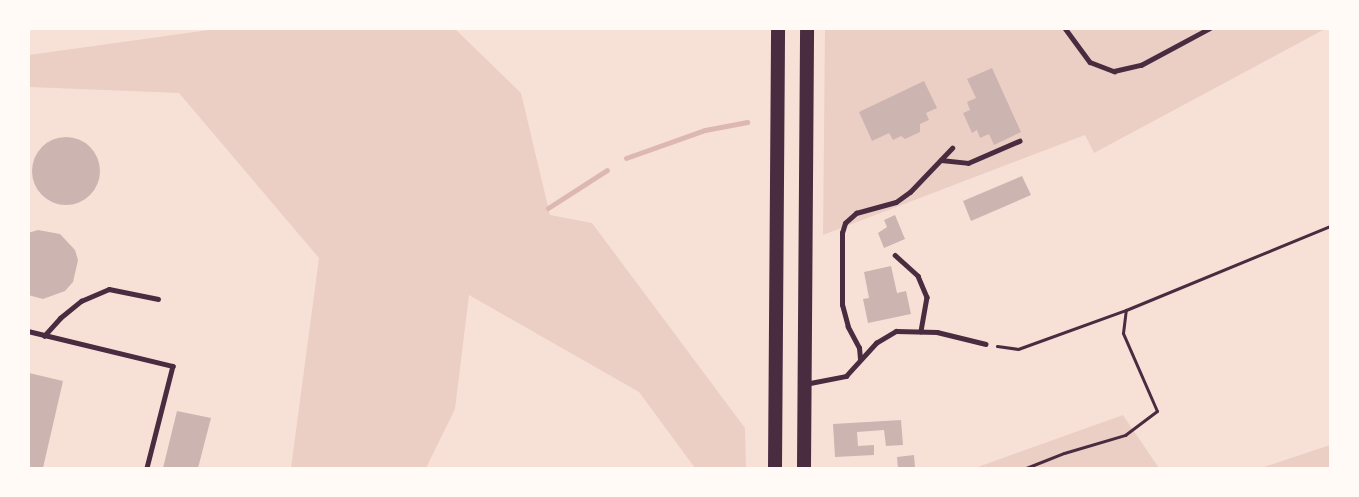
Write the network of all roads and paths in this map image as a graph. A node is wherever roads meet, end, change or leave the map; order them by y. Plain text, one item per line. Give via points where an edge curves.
1 (778, 28) edge
2 (807, 28) edge
3 (1065, 28) edge
4 (1210, 28) edge
5 (1019, 141) dead end
6 (952, 148) dead end
7 (941, 160) junction
8 (1330, 226) edge
9 (895, 255) dead end
10 (158, 299) dead end
11 (1126, 310) junction
12 (921, 331) junction
13 (29, 333) edge
14 (45, 336) junction
15 (986, 344) joint
16 (860, 359) junction
17 (804, 384) junction
18 (147, 468) edge
19 (775, 468) edge
20 (804, 468) edge
21 (1026, 468) edge

1 - 19 main road
2 - 17 main road
3 - 4 lane via 1090,62 1114,71 1141,65
5 - 7 lane via 968,164
6 - 7 lane
7 - 16 lane via 896,202 856,213 845,223 842,305
8 - 11 path
9 - 12 lane via 918,276 927,297
10 - 14 lane via 109,289 81,301
11 - 15 path via 1018,349
11 - 21 path via 1123,333 1157,411 1125,435
12 - 15 lane
12 - 16 lane via 896,331
13 - 14 lane
14 - 18 lane via 173,366
16 - 17 lane via 855,370 846,376
17 - 20 main road

